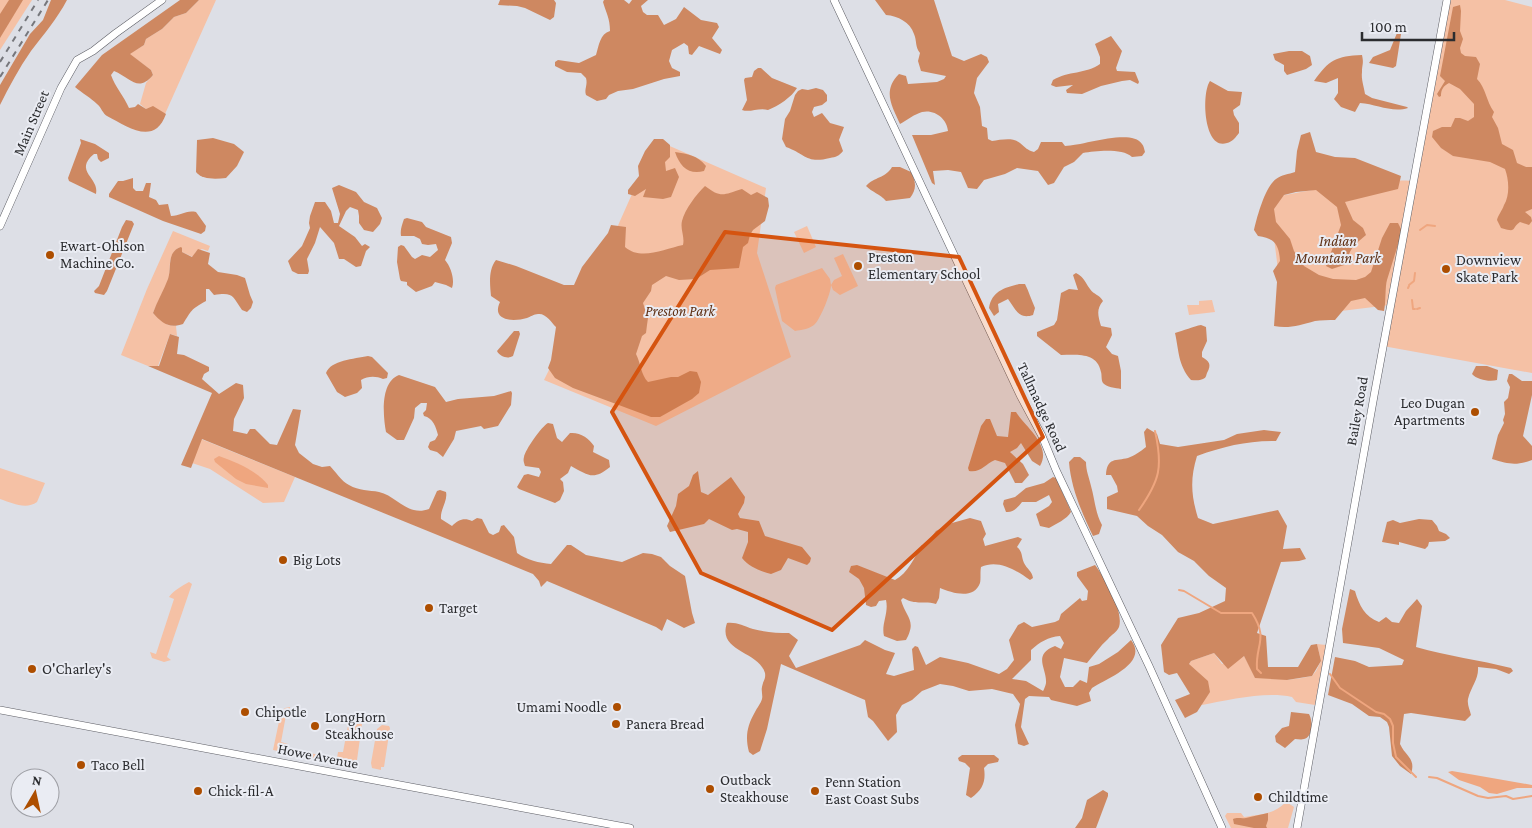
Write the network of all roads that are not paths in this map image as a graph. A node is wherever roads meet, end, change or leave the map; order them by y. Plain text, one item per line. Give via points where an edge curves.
1 (162, 0) edge
2 (834, 0) edge
3 (1447, 0) edge
4 (0, 226) edge
5 (0, 710) edge
6 (630, 828) edge
7 (1222, 828) edge
8 (1297, 828) edge

1 - 4 street, Main Street via 77,60 61,88
2 - 7 street, Tallmadge Road via 1042,436
3 - 8 street, Bailey Road
5 - 6 street, Howe Avenue

